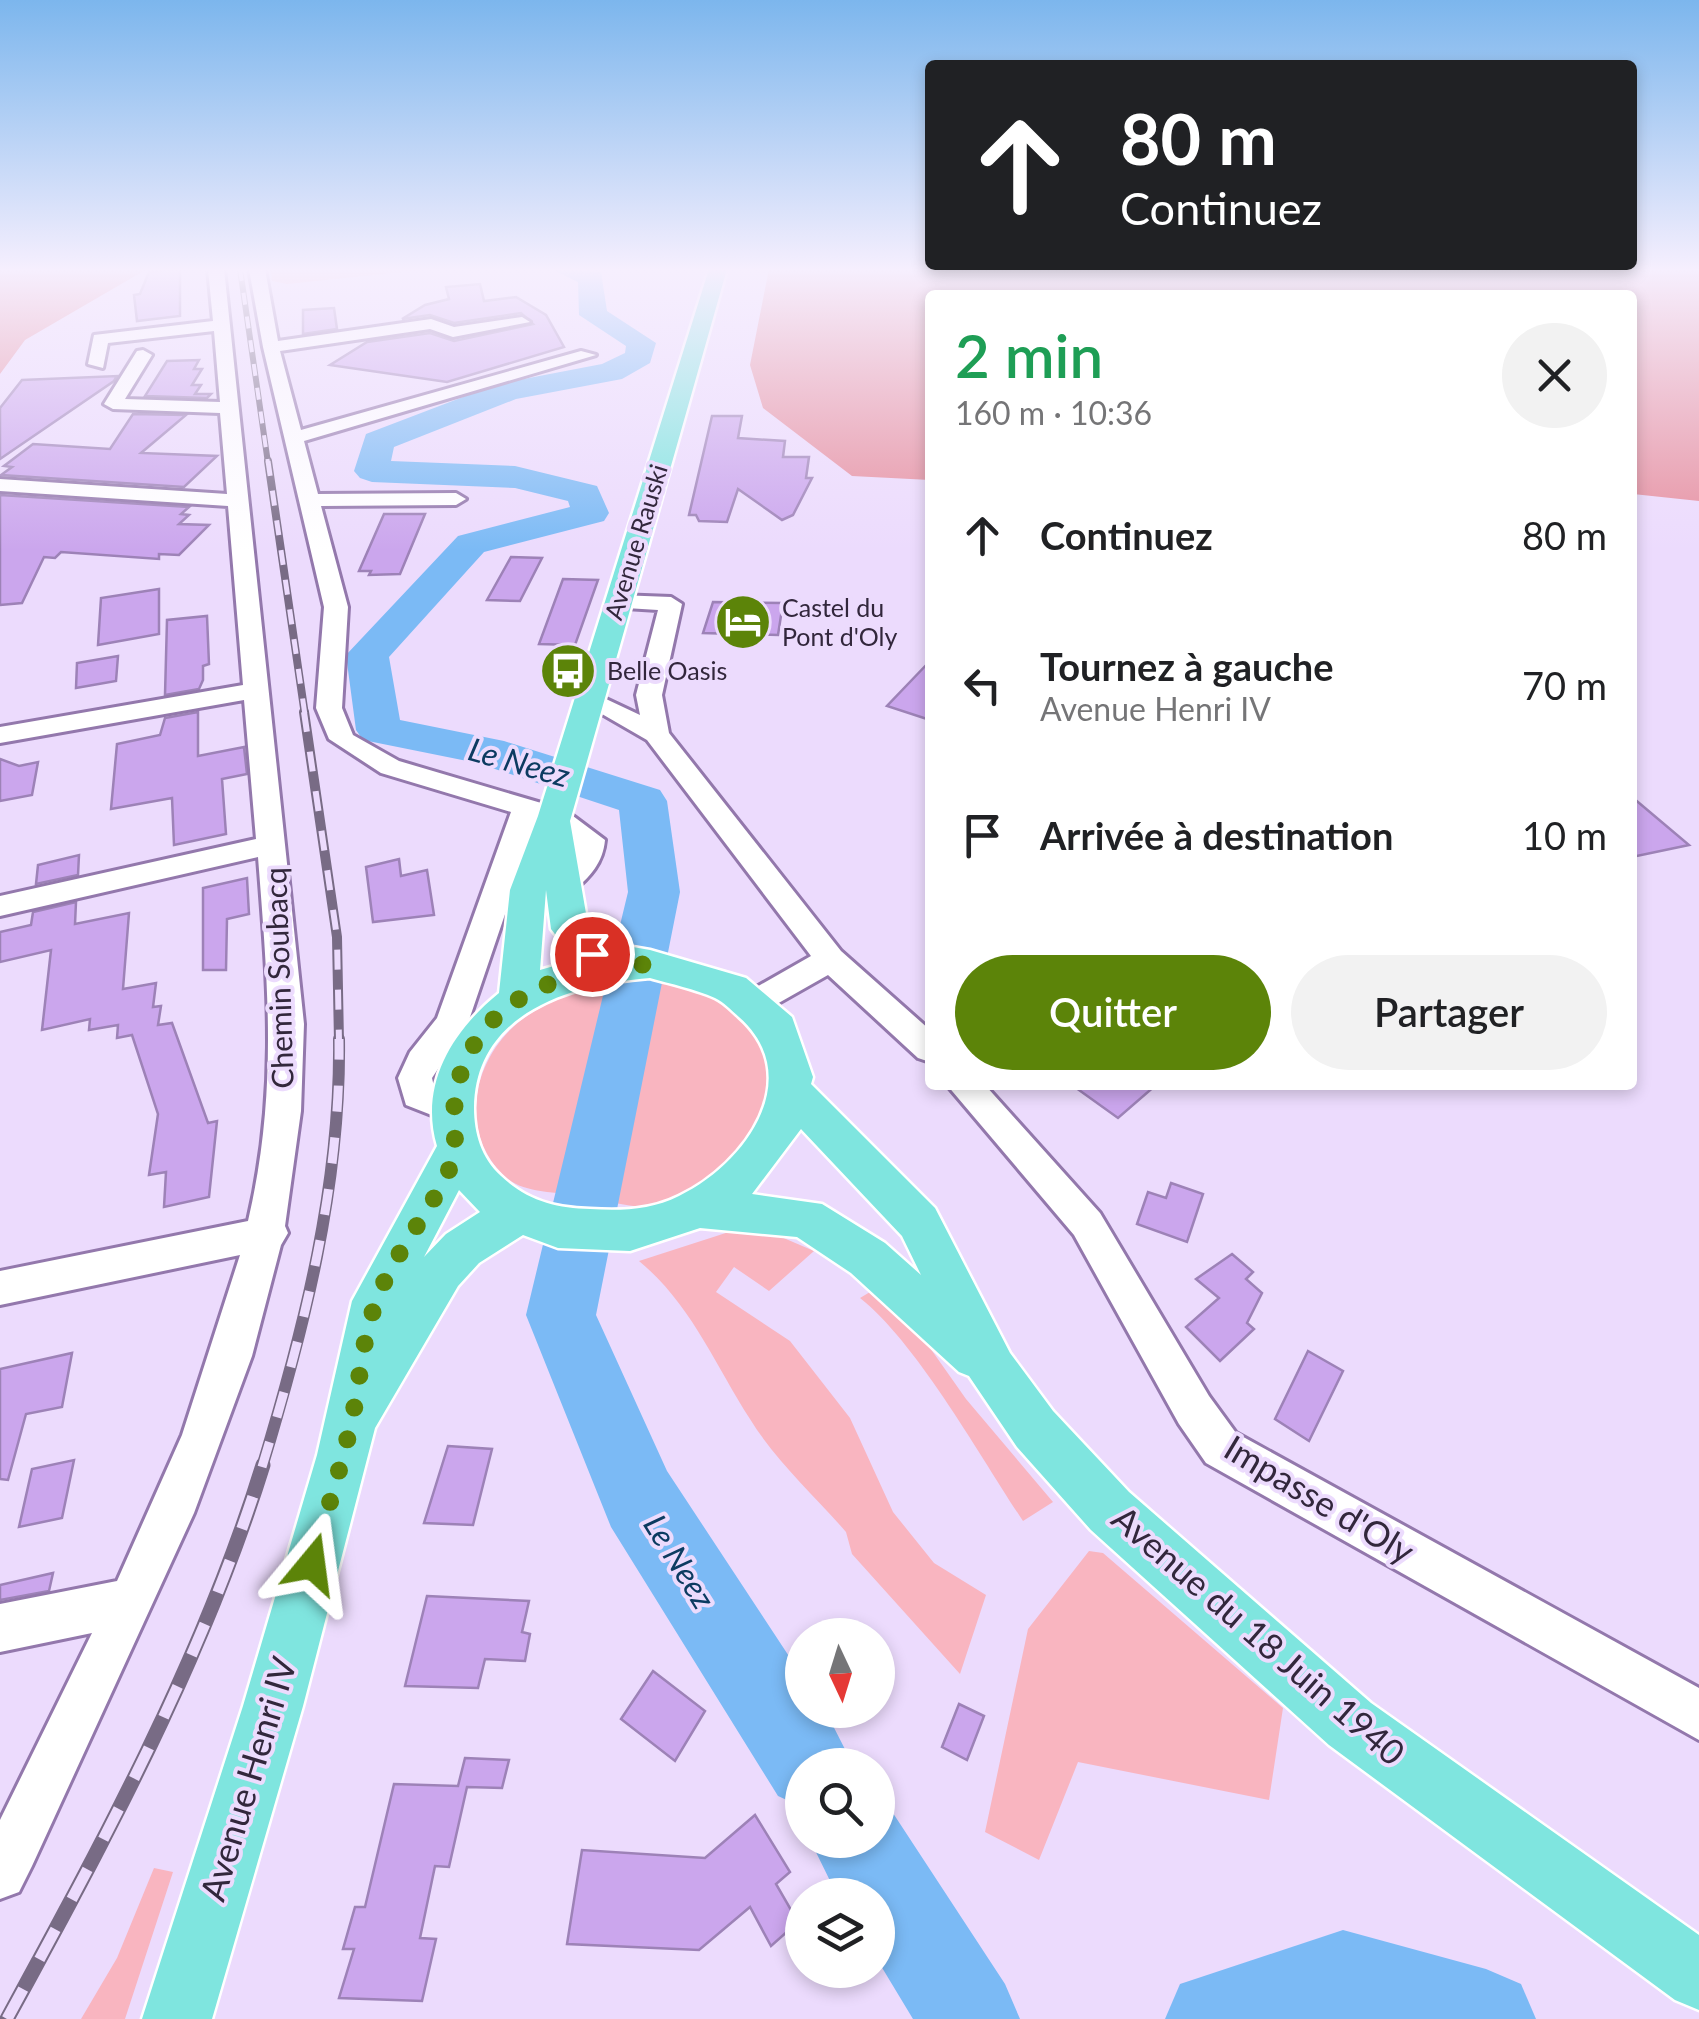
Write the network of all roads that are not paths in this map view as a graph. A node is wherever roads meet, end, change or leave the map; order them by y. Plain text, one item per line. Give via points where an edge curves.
1 (138, 363) edge
2 (227, 363) edge
3 (276, 363) edge
4 (558, 363) edge
5 (689, 363) edge
6 (232, 408) junction
7 (297, 437) junction
8 (0, 484) edge
9 (456, 499) dead end
10 (239, 501) junction
11 (312, 501) junction
12 (618, 602) junction
13 (256, 690) junction
14 (584, 714) junction
15 (656, 734) junction
16 (0, 735) edge
17 (547, 808) junction
18 (274, 844) junction
19 (0, 906) edge
20 (830, 958) junction
21 (650, 964) junction
22 (531, 992) junction
23 (757, 1001) junction
24 (925, 1041) edge
25 (968, 1090) edge
26 (791, 1091) junction
27 (454, 1131) junction
28 (700, 1209) junction
29 (520, 1215) junction
30 (268, 1233) junction
31 (0, 1288) edge
32 (992, 1370) junction
33 (352, 1422) junction
34 (132, 1600) junction
35 (0, 1628) edge
36 (1699, 1715) edge
37 (0, 1873) edge
38 (1699, 1976) edge
39 (176, 2019) edge

1 - 6 street via 113,404
2 - 6 street, Chemin Soubacq
3 - 7 street
4 - 7 street
5 - 12 main road, Avenue Rauski
6 - 10 street, Chemin Soubacq
7 - 11 street
8 - 10 street
9 - 11 street
10 - 13 street, Chemin Soubacq
11 - 17 street via 336,608 329,708 342,739 390,766
12 - 14 main road, Avenue Rauski
12 - 15 street via 671,604 650,695
13 - 16 street
13 - 18 street, Chemin Soubacq
14 - 15 street
14 - 17 main road, Avenue Rauski
15 - 20 street
17 - 21 main road, Avenue Rauski via 570,929 592,954
17 - 22 main road, Avenue Rauski via 528,890
17 - 27 street via 516,844 452,1023 416,1078 418,1095
18 - 19 street
18 - 30 street, Chemin Soubacq via 288,1077
20 - 23 street
20 - 24 street
21 - 22 main road via 592,968
21 - 23 main road via 713,978
22 - 27 main road via 473,1048 460,1074
23 - 26 main road via 788,1054
25 - 36 street, Impasse d'Oly via 1087,1224 1221,1448
26 - 28 main road via 767,1154 740,1184
26 - 32 main road, Avenue du 18 Juin 1940 via 919,1222
27 - 29 main road via 481,1189
27 - 33 main road, Avenue Henri IV via 376,1301
28 - 29 main road via 605,1232 558,1229
28 - 32 main road, Avenue du 18 Juin 1940 via 806,1218 868,1258
29 - 33 main road, Avenue Henri IV via 493,1224 454,1251
30 - 31 street
30 - 34 street, Chemin Soubacq via 209,1424
32 - 38 main road, Avenue du 18 Juin 1940 via 1110,1511 1350,1724
33 - 39 main road, Avenue Henri IV
34 - 35 street
34 - 37 street, Chemin Soubacq

